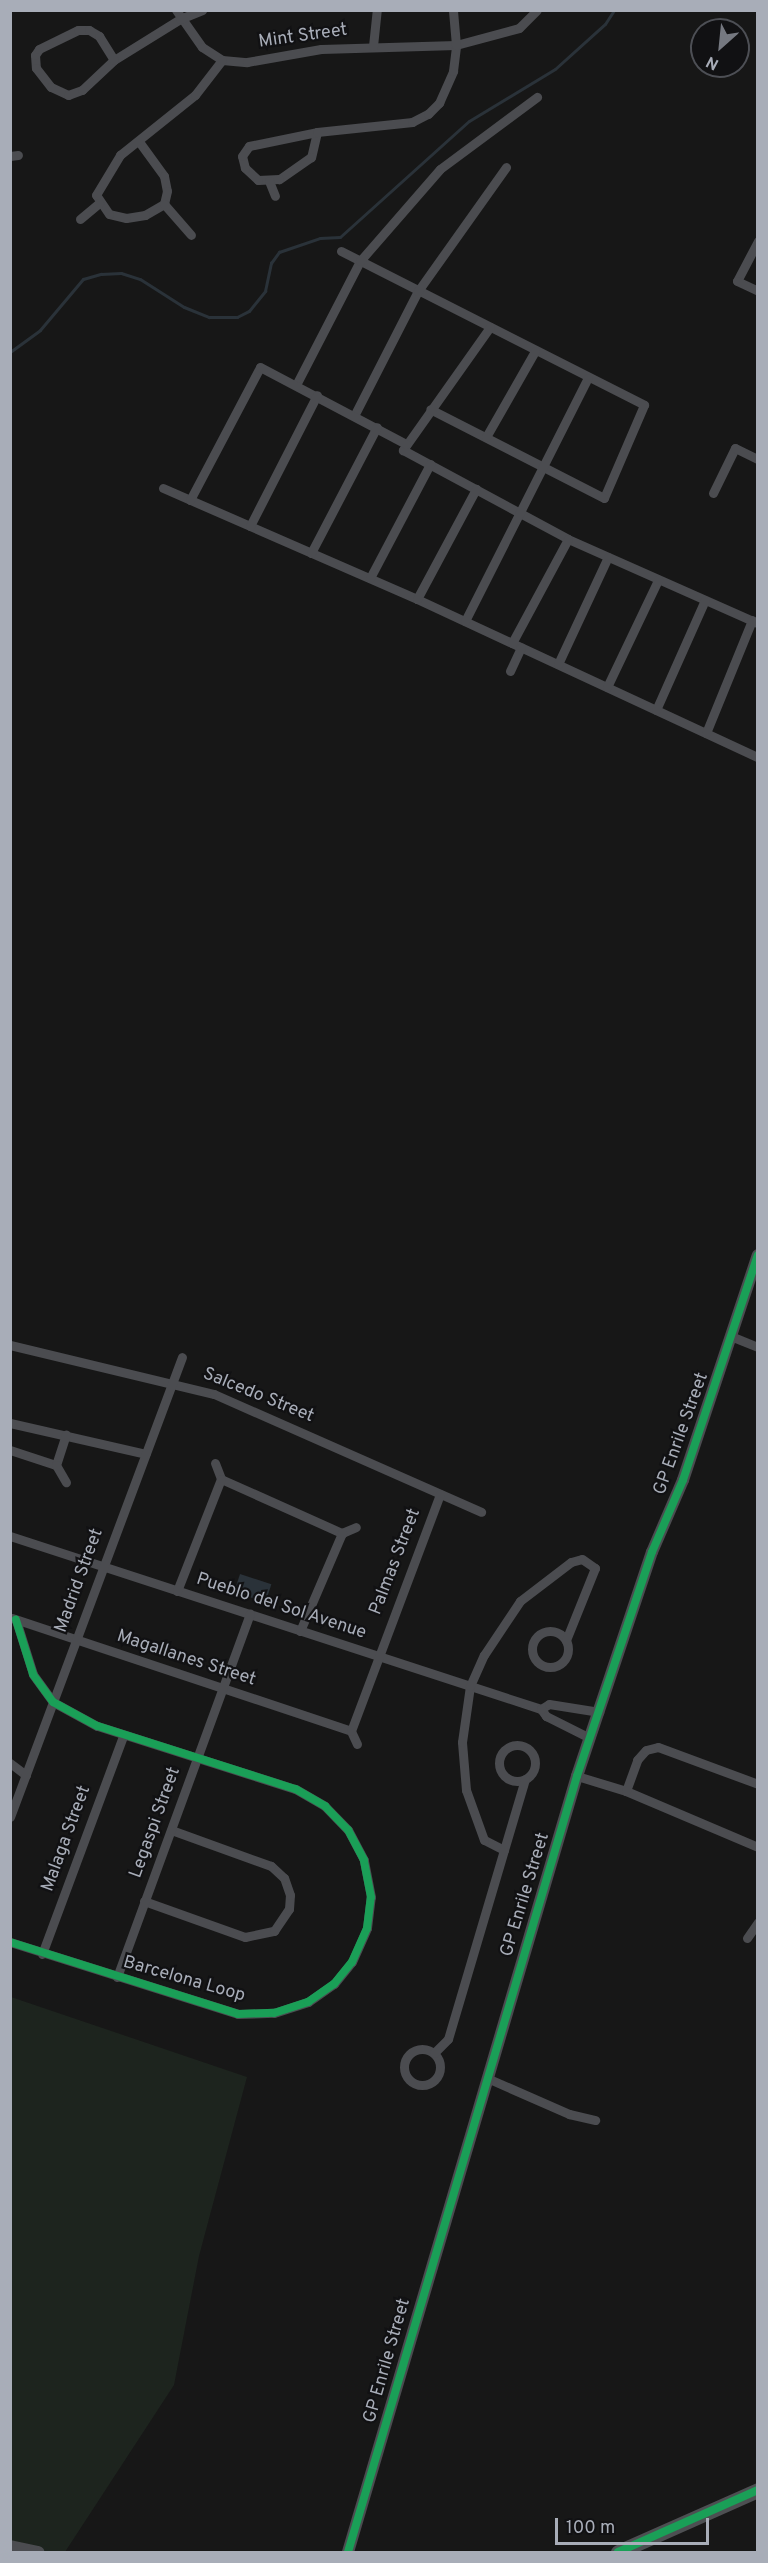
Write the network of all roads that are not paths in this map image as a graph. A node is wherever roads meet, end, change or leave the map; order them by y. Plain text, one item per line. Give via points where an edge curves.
1 (202, 10) edge
2 (377, 10) edge
3 (453, 10) edge
4 (537, 10) edge
5 (178, 15) edge
6 (456, 45) junction
7 (373, 46) junction
8 (114, 60) junction
9 (222, 60) junction
10 (537, 97) dead end
11 (317, 132) junction
12 (140, 143) junction
13 (506, 167) dead end
14 (269, 181) junction
15 (275, 196) dead end
16 (99, 203) junction
17 (164, 204) junction
18 (80, 219) dead end
19 (191, 235) dead end
20 (758, 241) edge
21 (341, 251) dead end
22 (360, 261) junction
23 (418, 291) junction
24 (758, 291) edge
25 (490, 327) junction
26 (535, 351) junction
27 (588, 378) junction
28 (296, 385) junction
29 (317, 395) junction
30 (430, 409) junction
31 (355, 414) junction
32 (377, 427) junction
33 (486, 437) junction
34 (406, 444) junction
35 (758, 459) edge
36 (430, 464) junction
37 (544, 468) junction
38 (163, 488) dead end
39 (476, 489) junction
40 (713, 493) dead end
41 (190, 500) junction
42 (521, 514) junction
43 (250, 526) junction
44 (568, 539) junction
45 (311, 553) junction
46 (608, 557) junction
47 (370, 578) junction
48 (658, 579) junction
49 (417, 599) junction
50 (705, 600) junction
51 (465, 621) junction
52 (755, 622) edge
53 (517, 645) junction
54 (558, 664) junction
55 (510, 671) dead end
56 (607, 687) junction
57 (656, 710) junction
58 (706, 733) junction
59 (757, 754) edge
60 (758, 1255) edge
61 (732, 1337) junction
62 (10, 1344) edge
63 (758, 1347) edge
64 (182, 1357) dead end
65 (173, 1382) junction
66 (10, 1423) edge
67 (66, 1435) junction
68 (10, 1450) edge
69 (146, 1454) junction
70 (215, 1463) dead end
71 (56, 1465) junction
72 (221, 1479) junction
73 (66, 1482) dead end
74 (440, 1494) junction
75 (481, 1512) dead end
76 (356, 1527) dead end
77 (342, 1533) junction
78 (10, 1536) edge
79 (103, 1566) junction
80 (177, 1591) junction
81 (250, 1614) junction
82 (13, 1619) edge
83 (300, 1631) junction
84 (76, 1640) junction
85 (566, 1640) junction
86 (378, 1656) junction
87 (470, 1686) junction
88 (223, 1688) junction
89 (53, 1702) junction
90 (541, 1709) junction
91 (599, 1712) junction
92 (351, 1731) junction
93 (123, 1736) junction
94 (590, 1738) junction
95 (357, 1744) dead end
96 (197, 1759) junction
97 (10, 1763) edge
98 (26, 1775) junction
99 (577, 1776) junction
100 (525, 1779) junction
101 (758, 1784) edge
102 (626, 1791) junction
103 (10, 1817) edge
104 (171, 1830) junction
105 (758, 1847) edge
106 (504, 1850) junction
107 (144, 1901) junction
108 (758, 1922) edge
109 (747, 1938) dead end
110 (10, 1942) edge
111 (42, 1954) junction
112 (117, 1977) junction
113 (434, 2053) dead end
114 (487, 2078) junction
115 (595, 2120) dead end
116 (758, 2490) edge
117 (10, 2546) edge
118 (38, 2553) edge
119 (348, 2553) edge
120 (618, 2553) edge

1 - 5 street
2 - 7 street
3 - 6 street
4 - 6 street, Mint Street via 519,28
5 - 8 street
5 - 9 street via 202,47
6 - 7 street, Mint Street
6 - 11 street via 447,87 428,114 412,122
7 - 9 street, Mint Street via 321,49 247,62
8 - 8 street via 82,90 68,95 51,87 30,54 78,30 89,30 99,36
9 - 12 street via 195,95
10 - 22 street via 440,169
11 - 14 street via 311,157
11 - 14 street via 249,146 242,156 245,168 258,180
12 - 16 street via 120,155 101,183 96,195
12 - 17 street via 164,176
13 - 23 street
14 - 15 street
16 - 17 street via 109,214 126,218 159,211
16 - 18 street
17 - 19 street
20 - 24 street via 738,281
21 - 22 street
22 - 23 street
22 - 28 street
23 - 25 street
23 - 31 street
25 - 26 street
25 - 30 street
26 - 27 street
26 - 33 street
27 - 37 street
27 - 37 street via 644,405 604,498
28 - 29 street
28 - 41 street via 260,367
29 - 31 street
29 - 43 street
30 - 33 street
30 - 34 street
31 - 32 street
32 - 34 street
32 - 45 street
33 - 37 street
34 - 36 street via 403,450
35 - 40 street via 735,448
36 - 39 street
36 - 47 street
37 - 42 street
38 - 41 street
39 - 42 street
39 - 49 street
41 - 43 street
42 - 44 street
42 - 51 street
43 - 45 street
44 - 46 street
44 - 53 street
45 - 47 street
46 - 48 street
46 - 54 street
47 - 49 street
48 - 50 street
48 - 56 street
49 - 51 street
50 - 52 street
50 - 57 street
51 - 53 street
52 - 58 street
53 - 54 street
53 - 55 street
54 - 56 street
56 - 57 street
57 - 58 street
58 - 59 street
60 - 61 street, GP Enrile Street
61 - 63 street
61 - 91 street, GP Enrile Street via 683,1480 652,1552
62 - 65 street, Salcedo Street
64 - 65 street, Madrid Street
65 - 69 street, Madrid Street
65 - 74 street, Salcedo Street via 277,1419
66 - 67 street
67 - 69 street
67 - 71 street
68 - 71 street
69 - 79 street, Madrid Street
70 - 72 street
71 - 73 street
72 - 77 street
72 - 80 street
74 - 75 street, Salcedo Street
74 - 86 street, Palmas Street
76 - 77 street
77 - 83 street
78 - 79 street, Pueblo del Sol Avenue
79 - 80 street, Pueblo del Sol Avenue
79 - 84 street, Madrid Street
80 - 81 street, Pueblo del Sol Avenue
81 - 83 street, Pueblo del Sol Avenue
81 - 88 street, Legaspi Street
82 - 84 street, Magallanes Street
82 - 89 street via 33,1674
83 - 86 street, Pueblo del Sol Avenue
84 - 88 street, Magallanes Street
84 - 89 street, Madrid Street
85 - 85 street via 557,1632 544,1632 533,1641 533,1656 544,1666 558,1665 567,1654
85 - 87 street via 596,1568 582,1559 571,1562 520,1601 484,1655
86 - 87 street, Pueblo del Sol Avenue
86 - 92 street, Palmas Street
87 - 90 street, Pueblo del Sol Avenue
87 - 106 street via 462,1742 465,1790 484,1840
88 - 92 street, Magallanes Street
88 - 96 street, Legaspi Street
89 - 93 street, Barcelona Loop
89 - 98 street, Madrid Street
90 - 91 street, Pueblo del Sol Avenue via 549,1704
90 - 94 street, Pueblo del Sol Avenue via 546,1716
91 - 94 street, GP Enrile Street
92 - 95 street
93 - 96 street, Barcelona Loop
93 - 111 street, Malaga Street
94 - 99 street, GP Enrile Street
96 - 104 street, Legaspi Street
96 - 112 street, Barcelona Loop via 295,1789 325,1806 348,1830 364,1860 370,1897 367,1928 352,1962 334,1984 308,2002 274,2013 238,2014
97 - 98 street
98 - 103 street, Madrid Street
99 - 102 street
99 - 114 street, GP Enrile Street
100 - 100 street via 534,1768 533,1754 523,1746 510,1746 500,1755 500,1770 511,1780
100 - 106 street
101 - 102 street via 658,1747 646,1750 638,1760
102 - 105 street
104 - 107 street, Legaspi Street
104 - 107 street via 271,1866 284,1878 290,1895 289,1909 274,1931 245,1937
106 - 113 street via 448,2039
107 - 112 street, Legaspi Street
108 - 109 street
110 - 111 street, Barcelona Loop
111 - 112 street, Barcelona Loop
114 - 115 street via 569,2114
114 - 119 street, GP Enrile Street
116 - 120 main road
117 - 118 street

